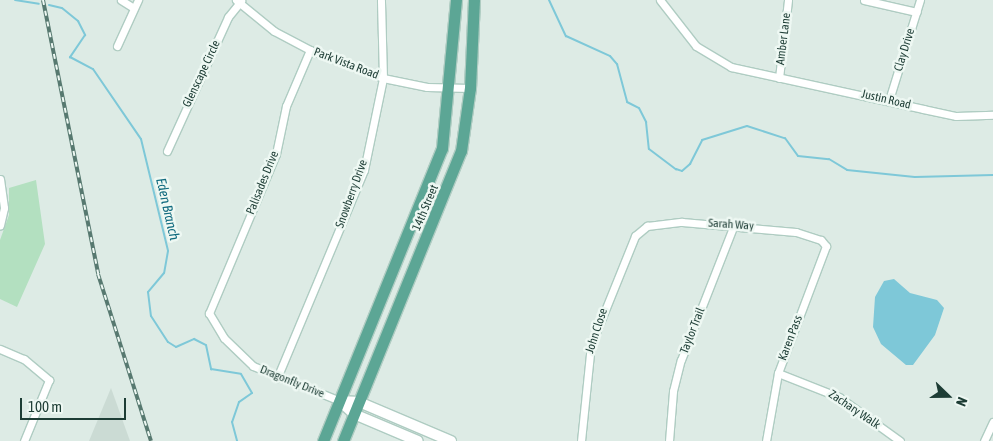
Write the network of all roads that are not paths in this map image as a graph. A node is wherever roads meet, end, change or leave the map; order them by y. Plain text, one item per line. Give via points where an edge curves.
1 (121, 0) edge
2 (138, 0) edge
3 (381, 0) edge
4 (456, 0) edge
5 (474, 0) edge
6 (660, 0) edge
7 (788, 0) edge
8 (864, 0) edge
9 (920, 0) edge
10 (239, 1) edge
11 (134, 8) junction
12 (917, 12) junction
13 (117, 46) dead end
14 (310, 50) junction
15 (383, 78) junction
16 (779, 78) junction
17 (451, 88) junction
18 (470, 88) junction
19 (889, 100) junction
20 (993, 115) edge
21 (167, 151) dead end
22 (0, 179) edge
23 (734, 225) junction
24 (0, 226) edge
25 (640, 228) joint
26 (821, 240) joint
27 (209, 313) joint
28 (0, 349) edge
29 (778, 373) junction
30 (277, 378) junction
31 (340, 401) junction
32 (359, 402) junction
33 (354, 414) junction
34 (993, 422) edge
35 (24, 441) edge
36 (323, 441) edge
37 (343, 441) edge
38 (418, 441) edge
39 (451, 441) edge
40 (581, 441) edge
41 (669, 441) edge
42 (766, 441) edge
43 (900, 441) edge
44 (984, 441) edge

1 - 11 street
2 - 11 street
3 - 15 street, Snowberry Drive
4 - 17 main road, 14th Street
5 - 18 main road, 14th Street
6 - 16 street, Justin Road via 696,46 710,56 731,67
7 - 16 street, Amber Lane
8 - 12 street
9 - 12 street, Clay Drive
10 - 14 street, Park Vista Road via 274,31
10 - 21 street, Glenscape Circle via 228,17
11 - 13 street
12 - 19 street, Clay Drive
14 - 15 street, Park Vista Road
14 - 27 street, Palisades Drive via 286,106 276,154
15 - 17 street, Park Vista Road
15 - 30 street, Snowberry Drive via 364,170
16 - 19 street, Justin Road
17 - 18 street, Park Vista Road
17 - 31 main road, 14th Street via 442,148
18 - 32 main road, 14th Street via 454,174
19 - 20 street, Justin Road via 956,116
22 - 24 street via 4,208
23 - 25 street, Sarah Way via 682,222
23 - 26 street, Sarah Way
23 - 41 street, Taylor Trail via 682,360 673,391
25 - 40 street, John Close via 591,345
26 - 29 street, Karen Pass via 825,251
27 - 30 street, Dragonfly Drive via 224,338 253,366
28 - 35 street via 24,358 49,380
29 - 42 street, Karen Pass
29 - 43 street, Zachary Walk via 839,397
30 - 31 street, Dragonfly Drive
31 - 32 main road
31 - 33 main road
31 - 36 main road, 14th Street
32 - 33 main road, 14th Street
32 - 39 main road
33 - 37 main road, 14th Street
33 - 38 main road
34 - 44 street

